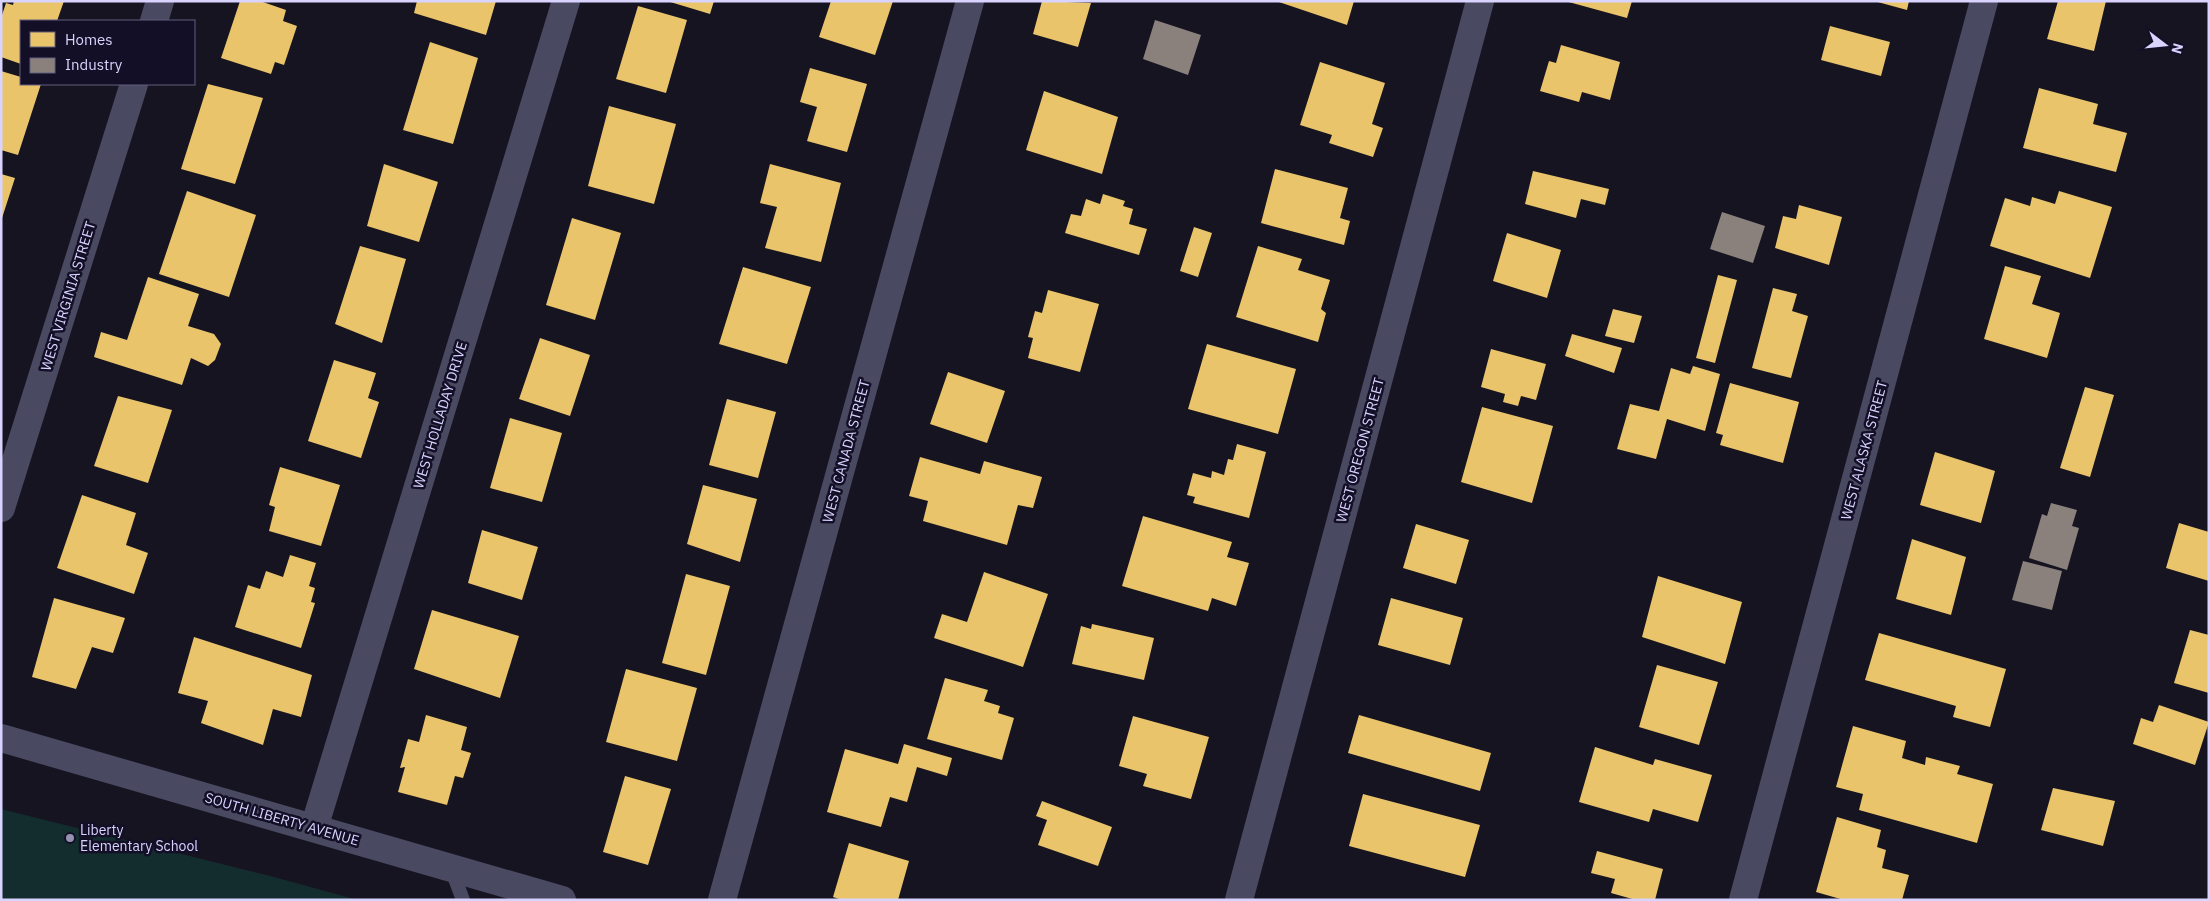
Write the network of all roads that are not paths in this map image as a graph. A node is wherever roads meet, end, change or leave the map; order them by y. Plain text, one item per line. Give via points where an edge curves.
1 (160, 1) edge
2 (566, 1) edge
3 (970, 1) edge
4 (1480, 1) edge
5 (1984, 1) edge
6 (154, 20) edge
7 (134, 85) edge
8 (1, 508) edge
9 (1, 738) edge
10 (314, 828) junction
11 (451, 867) junction
12 (463, 900) edge
13 (562, 900) edge
14 (722, 900) edge
15 (1239, 900) edge
16 (1743, 900) edge

1 - 6 street
2 - 10 street, WEST HOLLADAY DRIVE
3 - 14 street, WEST CANADA STREET
4 - 15 street, WEST OREGON STREET
5 - 16 street, WEST ALASKA STREET
7 - 8 street, WEST VIRGINIA STREET
9 - 10 street, SOUTH LIBERTY AVENUE
10 - 11 street, SOUTH LIBERTY AVENUE
11 - 12 lane
11 - 13 street, SOUTH LIBERTY AVENUE

